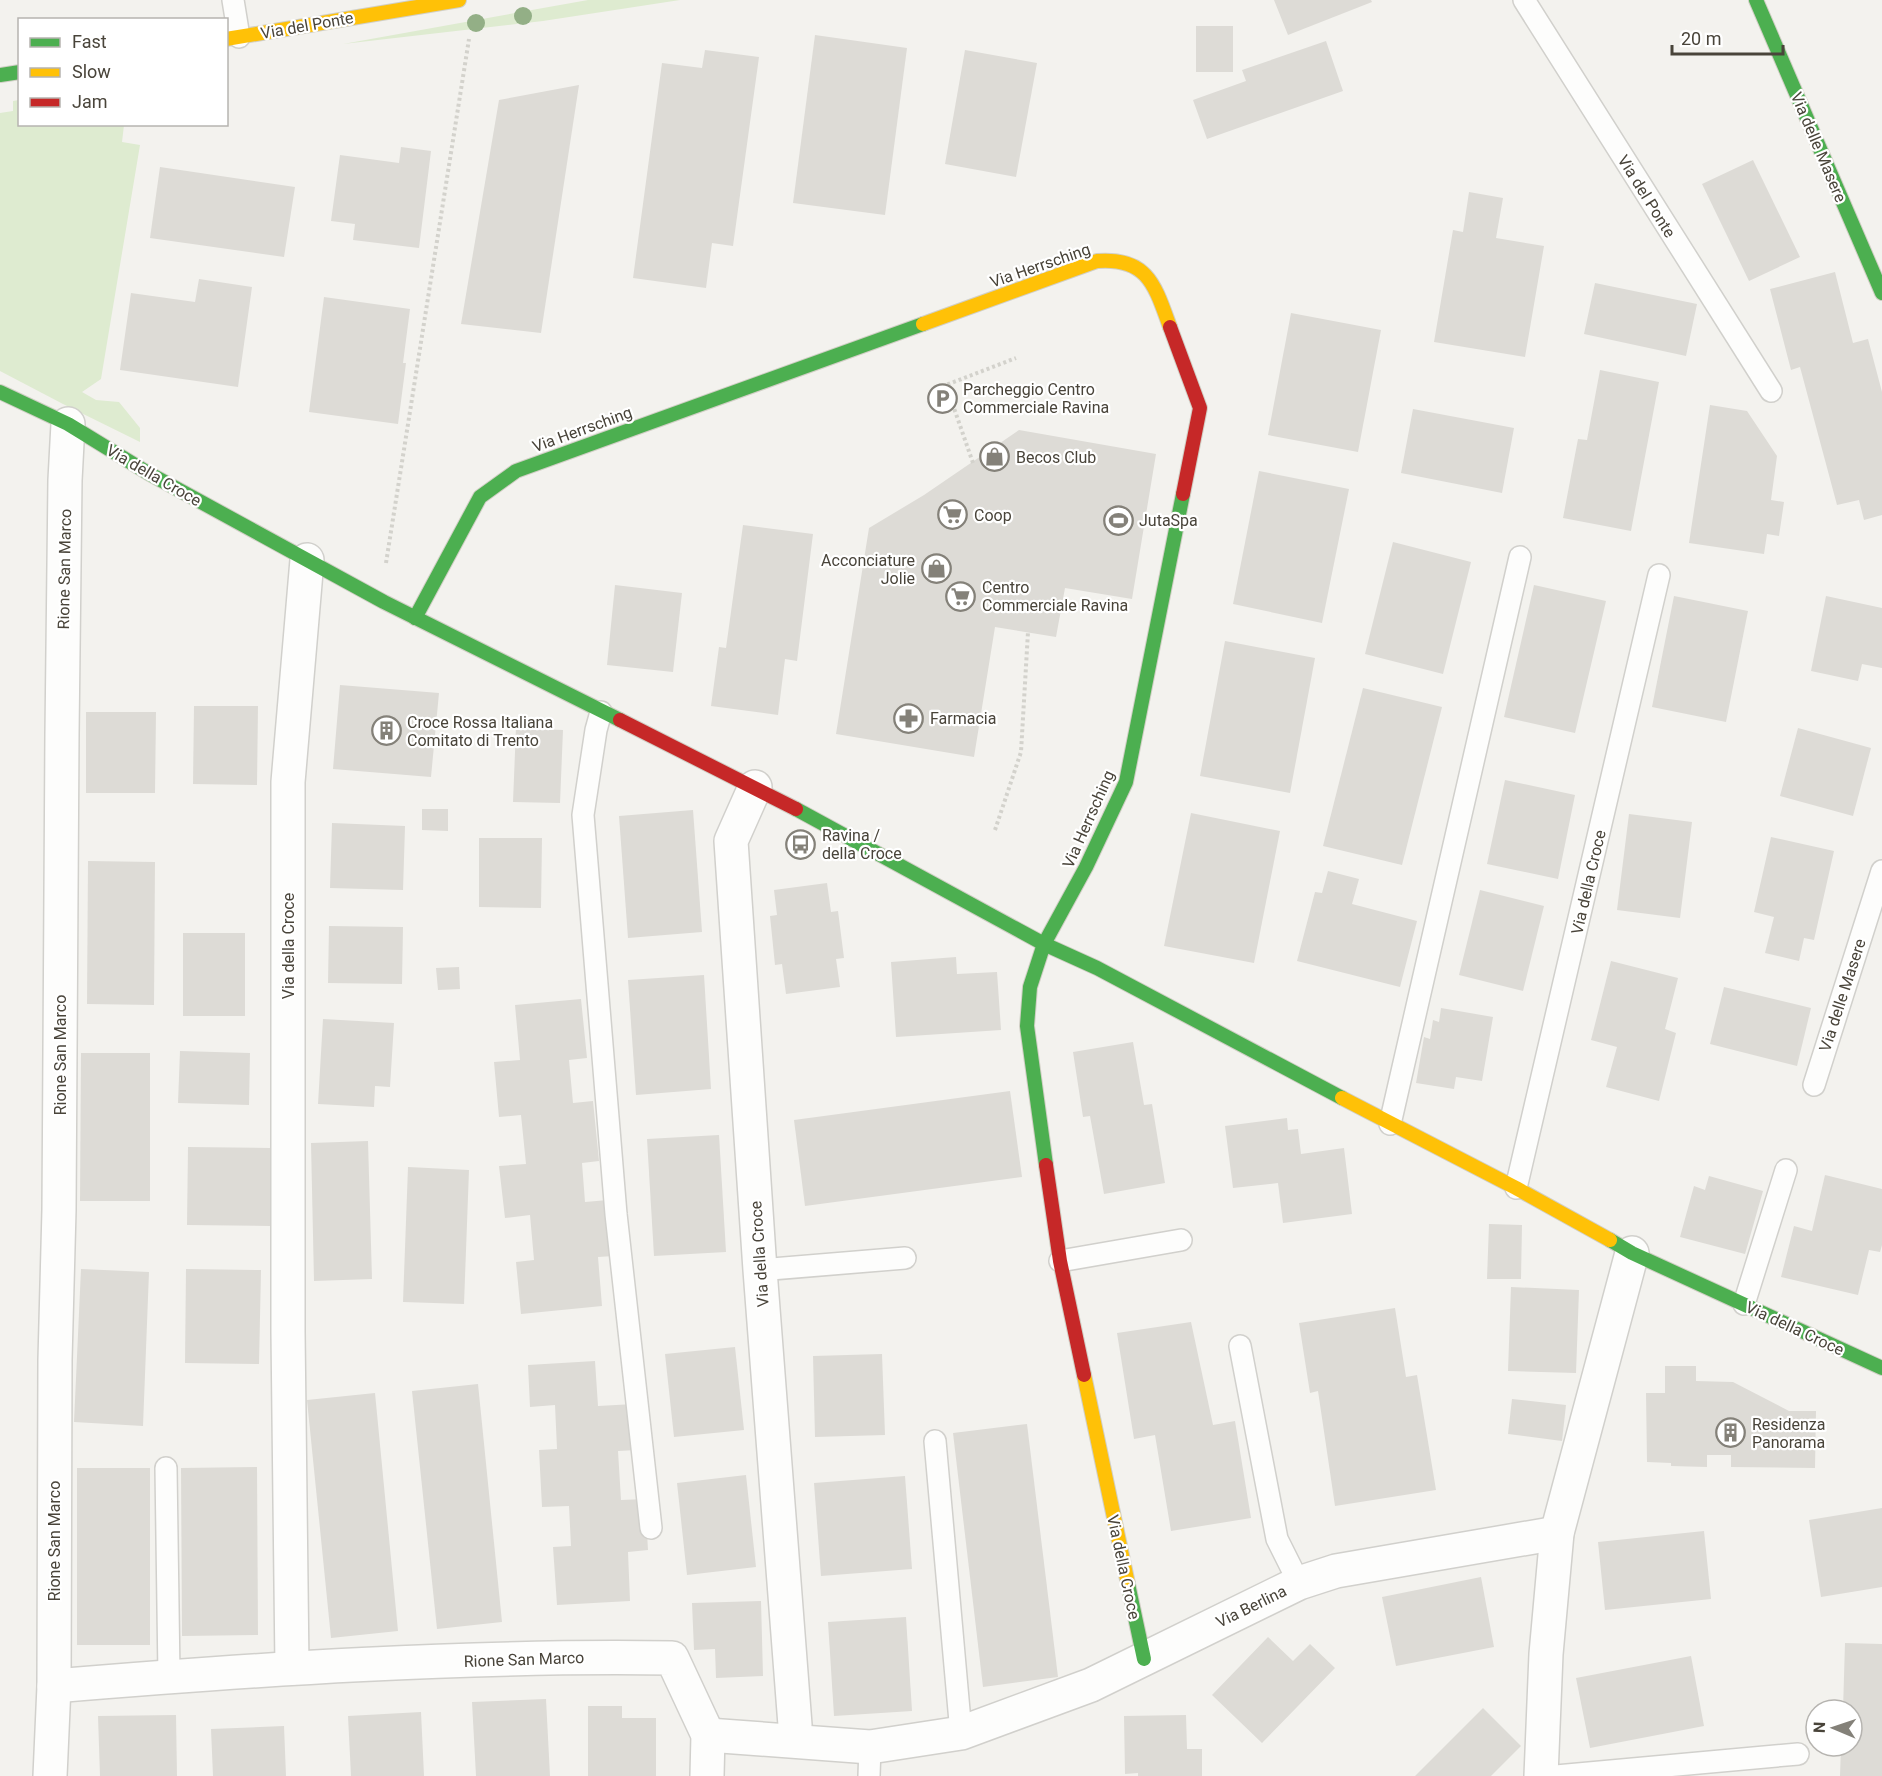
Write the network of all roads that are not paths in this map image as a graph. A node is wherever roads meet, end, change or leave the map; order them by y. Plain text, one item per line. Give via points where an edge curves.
1 (233, 0) edge
2 (459, 0) edge
3 (1524, 0) edge
4 (1756, 0) edge
5 (233, 38) edge
6 (18, 72) edge
7 (0, 75) edge
8 (1882, 293) edge
9 (1771, 391) dead end
10 (0, 392) edge
11 (68, 424) junction
12 (1520, 557) dead end
13 (307, 560) junction
14 (1659, 575) dead end
15 (415, 618) junction
16 (601, 712) junction
17 (755, 787) junction
18 (1882, 871) edge
19 (1044, 944) junction
20 (1814, 1085) dead end
21 (1390, 1124) junction
22 (1786, 1170) dead end
23 (1516, 1188) junction
24 (1181, 1240) dead end
25 (1632, 1253) junction
26 (905, 1258) dead end
27 (1060, 1261) junction
28 (760, 1270) junction
29 (1744, 1304) junction
30 (1240, 1346) dead end
31 (1882, 1368) edge
32 (935, 1441) dead end
33 (166, 1468) dead end
34 (651, 1528) dead end
35 (1557, 1533) junction
36 (1299, 1583) junction
37 (1144, 1659) junction
38 (292, 1668) junction
39 (169, 1676) junction
40 (54, 1686) junction
41 (795, 1725) dead end
42 (961, 1733) junction
43 (708, 1735) junction
44 (1798, 1754) dead end
45 (869, 1762) edge
46 (50, 1776) edge
47 (707, 1776) edge
48 (1541, 1776) edge
49 (1556, 1776) edge

1 - 5 lane
2 - 5 street, Via del Ponte
3 - 9 lane, Via del Ponte
4 - 8 street, Via delle Masere
6 - 7 street
10 - 11 street, Via della Croce
11 - 13 street, Via della Croce via 148,473
11 - 40 street, Rione San Marco
12 - 21 lane
13 - 15 street, Via della Croce
13 - 38 street, Via della Croce via 288,782
14 - 23 lane, Via della Croce
15 - 16 street, Via della Croce
15 - 19 street, Via Herrsching via 480,497 516,471 1096,261 1115,259 1132,263 1145,272 1156,288 1200,408 1125,782 1086,867
16 - 17 street, Via della Croce
16 - 34 lane via 583,815 616,1214
17 - 19 street, Via della Croce
17 - 28 street, Via della Croce via 731,841
18 - 20 lane, Via delle Masere
19 - 21 street, Via della Croce via 1097,968
19 - 27 street, Via della Croce via 1030,987 1027,1026
21 - 23 street, Via della Croce
22 - 29 lane
23 - 25 street, Via della Croce
24 - 27 lane
25 - 29 street, Via della Croce
25 - 35 street
26 - 28 lane
27 - 37 street, Via della Croce
28 - 41 street, Via della Croce
29 - 31 street, Via della Croce
30 - 36 lane via 1277,1539
32 - 42 lane
33 - 39 lane
35 - 36 street, Via Berlina via 1336,1571
35 - 48 street via 1546,1654
36 - 37 street, Via Berlina
37 - 42 street, Via Berlina via 1092,1685
38 - 39 street, Rione San Marco
38 - 43 street, Rione San Marco via 576,1656 672,1658
39 - 40 street, Rione San Marco
40 - 46 street, Rione San Marco
42 - 45 street, Via Berlina
43 - 45 street
43 - 47 street, Rione San Marco
44 - 49 lane

